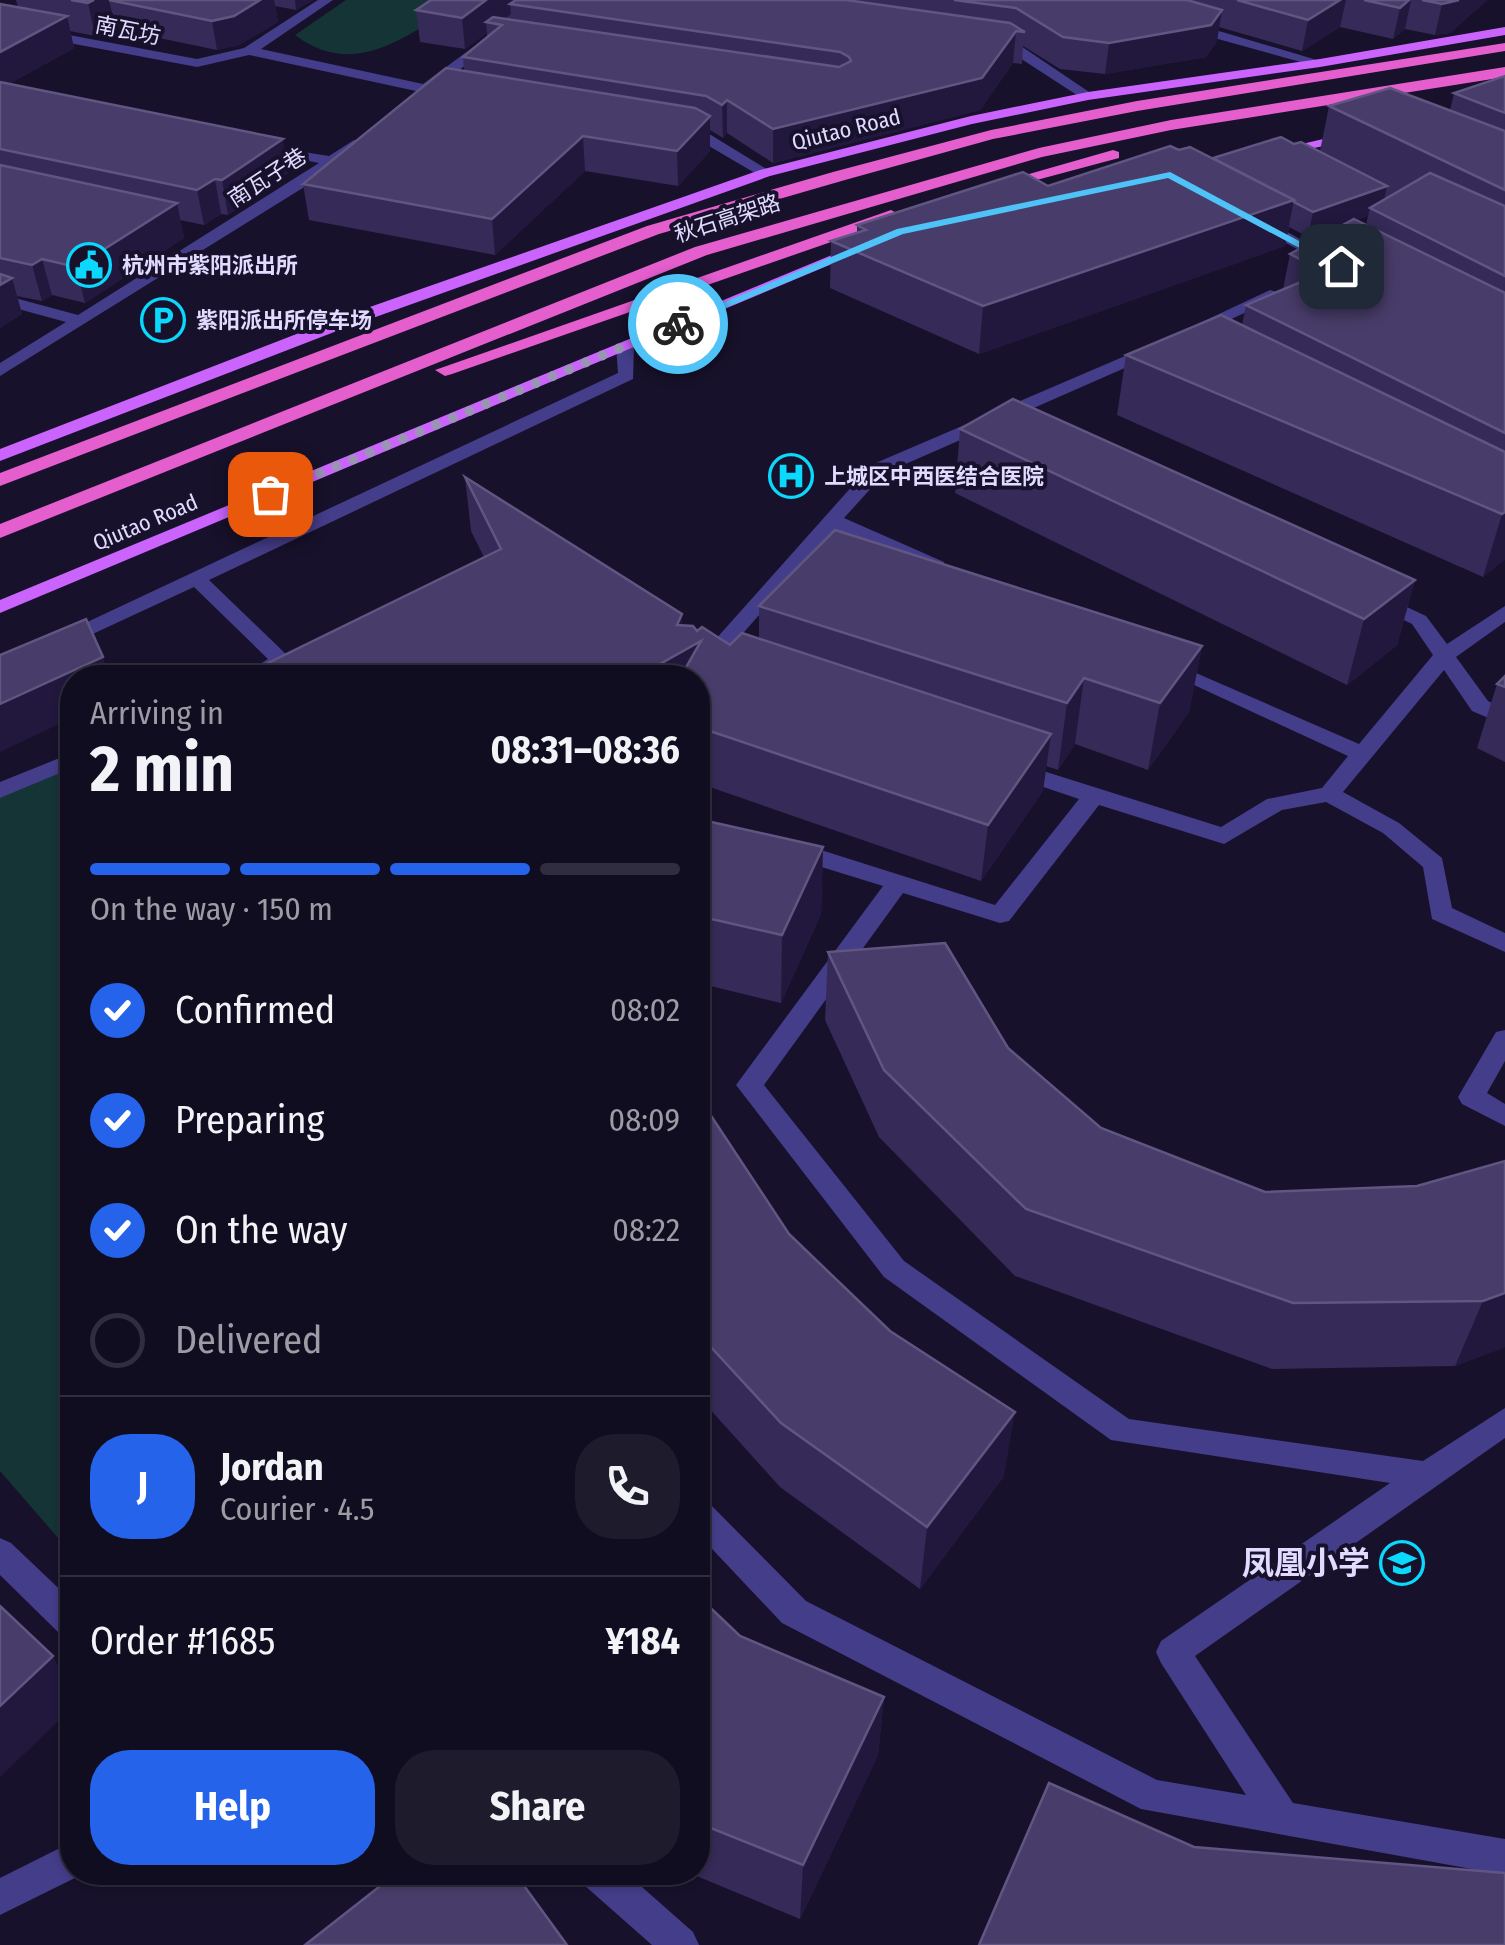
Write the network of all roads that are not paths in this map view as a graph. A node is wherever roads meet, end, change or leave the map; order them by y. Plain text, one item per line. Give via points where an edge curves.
1 (327, 0) edge
2 (544, 0) edge
3 (280, 14) dead end
4 (300, 18) junction
5 (1172, 22) edge
6 (0, 26) edge
7 (1505, 30) edge
8 (492, 40) junction
9 (974, 42) edge
10 (511, 43) edge
11 (1505, 47) edge
12 (248, 52) junction
13 (1320, 63) junction
14 (1505, 72) edge
15 (1505, 85) edge
16 (426, 90) junction
17 (465, 96) edge
18 (1088, 96) junction
19 (410, 102) edge
20 (662, 128) edge
21 (1361, 134) edge
22 (363, 137) edge
23 (235, 143) edge
24 (1265, 154) edge
25 (332, 161) junction
26 (765, 173) junction
27 (986, 189) edge
28 (916, 208) edge
29 (1238, 211) edge
30 (900, 231) edge
31 (198, 232) edge
32 (216, 236) junction
33 (1341, 271) edge
34 (1290, 288) edge
35 (0, 299) edge
36 (80, 321) junction
37 (624, 346) junction
38 (0, 371) edge
39 (0, 455) edge
40 (160, 467) junction
41 (0, 480) edge
42 (832, 520) junction
43 (0, 532) edge
44 (960, 576) edge
45 (196, 578) junction
46 (1350, 586) edge
47 (0, 607) edge
48 (1505, 612) edge
49 (1444, 656) junction
50 (1143, 657) edge
51 (272, 665) edge
52 (710, 665) edge
53 (0, 671) edge
54 (1505, 718) edge
55 (1362, 754) junction
56 (982, 758) edge
57 (60, 765) edge
58 (0, 792) edge
59 (1329, 794) junction
60 (1094, 796) junction
61 (770, 842) edge
62 (898, 883) junction
63 (1505, 943) edge
64 (1505, 1039) edge
65 (1505, 1116) edge
66 (1505, 1420) edge
67 (1427, 1475) junction
68 (710, 1526) edge
69 (0, 1553) edge
70 (60, 1611) edge
71 (1283, 1820) junction
72 (1505, 1857) edge
73 (60, 1866) edge
74 (611, 1885) edge
75 (0, 1897) edge
76 (680, 1945) edge

1 - 4 street
2 - 8 street
3 - 4 street
4 - 12 street
5 - 13 street
6 - 12 street, 南瓦坊 via 197,63
7 - 13 main road, Qiutao Road
8 - 10 street
8 - 16 street
9 - 18 street via 1013,48
11 - 41 highway, 秋石高架路 via 991,134 839,176 653,230
12 - 16 street
13 - 18 main road, Qiutao Road
14 - 40 highway, 秋石高架路 via 1170,125 908,189 701,251
15 - 27 highway via 1179,139
16 - 17 street
16 - 19 street
18 - 26 main road, Qiutao Road
20 - 26 street via 701,135
21 - 24 main road
22 - 25 street, 南瓦子巷
23 - 25 street
25 - 32 street, 南瓦子巷
26 - 39 main road, Qiutao Road via 354,318
28 - 40 highway
29 - 33 street
30 - 37 main road, Qiutao Road
31 - 32 street
32 - 36 street, 南瓦子巷
34 - 42 street via 1013,418 878,469
35 - 36 street
36 - 38 street, 南瓦子巷
37 - 45 street via 627,375
37 - 47 main road, Qiutao Road
40 - 43 highway, 秋石高架路
42 - 44 street
42 - 52 street
45 - 51 street via 281,660
45 - 53 street
46 - 49 street via 1419,620
48 - 49 street
49 - 54 street via 1480,706
49 - 55 street
50 - 55 street
55 - 59 street
56 - 60 street
57 - 58 street
59 - 60 street via 1276,804 1224,836
59 - 63 street via 1391,828 1434,864 1442,913
60 - 62 street via 1000,915
61 - 62 street
62 - 67 street via 750,1085 894,1269 1122,1432
64 - 65 street via 1471,1097
66 - 67 street
67 - 71 street via 1173,1652
68 - 71 street via 794,1612 1153,1797
69 - 70 street
71 - 72 street
73 - 75 street
74 - 76 street

